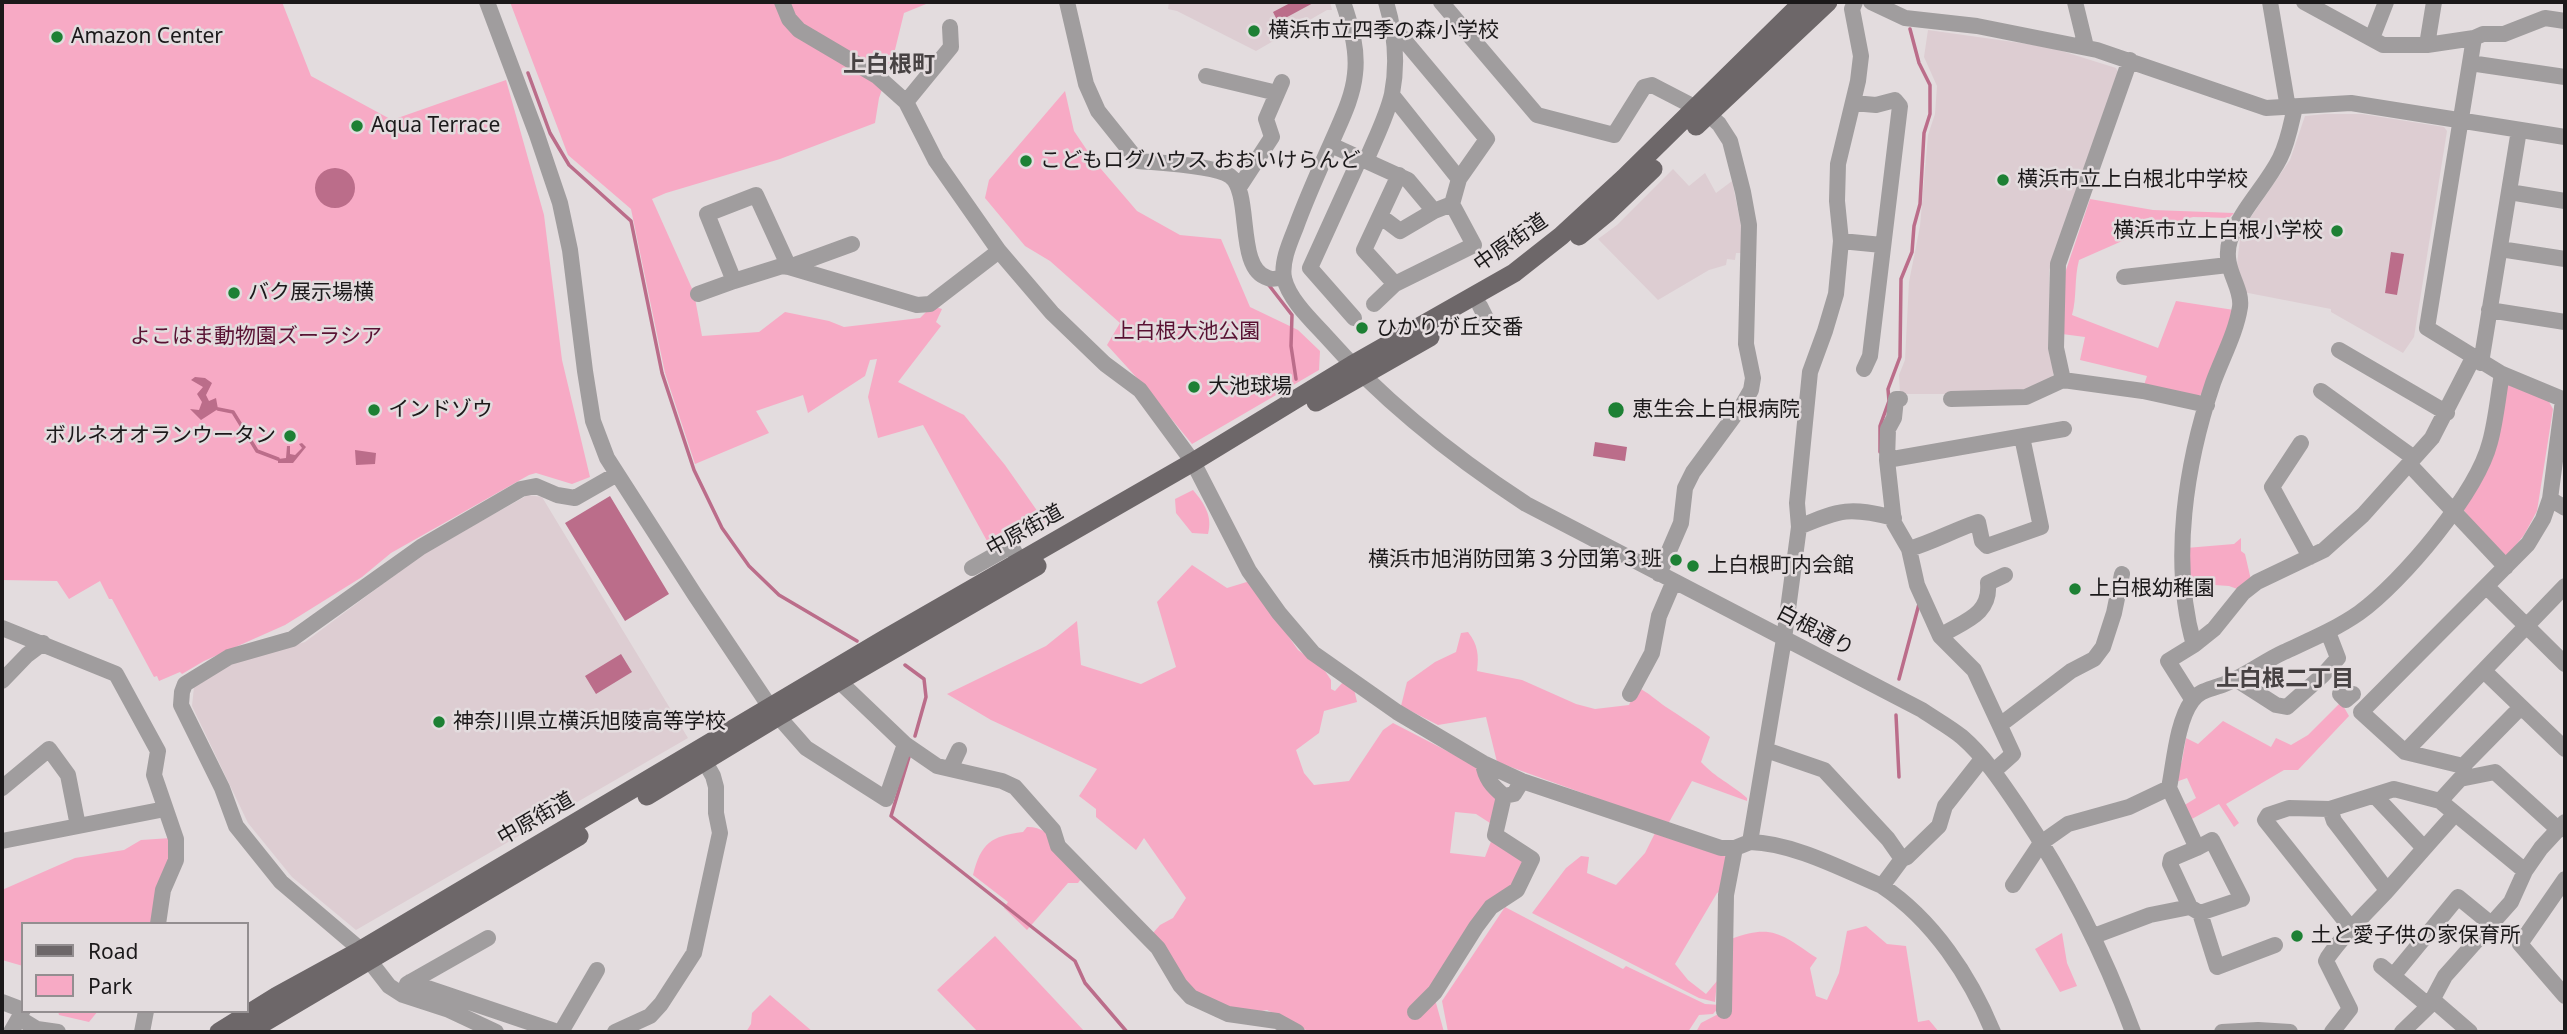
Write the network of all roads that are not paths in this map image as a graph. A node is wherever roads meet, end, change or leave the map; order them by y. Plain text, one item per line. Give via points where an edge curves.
1 (487, 2) edge
2 (782, 2) edge
3 (1067, 2) edge
4 (1343, 2) edge
5 (1386, 2) edge
6 (1441, 2) edge
7 (1803, 2) edge
8 (1828, 2) edge
9 (1855, 2) edge
10 (1871, 2) edge
11 (2075, 2) edge
12 (2270, 2) edge
13 (2304, 2) edge
14 (2386, 2) edge
15 (2434, 2) edge
16 (2565, 21) edge
17 (950, 27) dead end
18 (1394, 28) junction
19 (2372, 38) junction
20 (2474, 38) junction
21 (2427, 45) junction
22 (2086, 47) junction
23 (2130, 60) junction
24 (2470, 64) junction
25 (1206, 76) dead end
26 (2565, 77) edge
27 (1392, 96) junction
28 (906, 102) junction
29 (1853, 103) junction
30 (2292, 107) junction
31 (1702, 111) junction
32 (2460, 120) junction
33 (2519, 130) junction
34 (2565, 137) edge
35 (1331, 145) junction
36 (1363, 159) junction
37 (1399, 175) junction
38 (1459, 179) junction
39 (1240, 186) junction
40 (2509, 192) junction
41 (2565, 201) edge
42 (1452, 204) junction
43 (1434, 211) junction
44 (1380, 216) junction
45 (1841, 241) junction
46 (852, 244) dead end
47 (1882, 245) junction
48 (2500, 249) junction
49 (999, 251) junction
50 (2565, 259) edge
51 (2228, 265) junction
52 (789, 267) junction
53 (1310, 268) junction
54 (1284, 270) junction
55 (2124, 277) dead end
56 (734, 281) junction
57 (1395, 284) junction
58 (698, 294) dead end
59 (1374, 304) dead end
60 (1480, 306) junction
61 (2490, 310) junction
62 (1354, 318) dead end
63 (2565, 322) edge
64 (1490, 326) dead end
65 (2339, 350) dead end
66 (2477, 360) junction
67 (1864, 369) dead end
68 (1357, 371) junction
69 (2502, 374) junction
70 (2063, 380) junction
71 (2321, 391) dead end
72 (1900, 399) dead end
73 (1951, 399) dead end
74 (2564, 400) edge
75 (2207, 405) junction
76 (2446, 413) junction
77 (2064, 429) dead end
78 (2022, 437) junction
79 (2301, 443) dead end
80 (2561, 459) edge
81 (1887, 460) junction
82 (2411, 461) junction
83 (1195, 468) junction
84 (617, 474) junction
85 (2550, 499) junction
86 (2565, 508) edge
87 (2455, 511) junction
88 (1894, 518) junction
89 (1799, 527) junction
90 (1909, 549) junction
91 (2310, 557) junction
92 (1020, 561) junction
93 (2506, 567) junction
94 (972, 568) dead end
95 (1659, 573) junction
96 (2122, 574) dead end
97 (2005, 575) dead end
98 (1674, 581) junction
99 (2486, 586) junction
100 (2565, 586) edge
101 (2526, 626) junction
102 (2, 628) edge
103 (2328, 632) junction
104 (1940, 636) junction
105 (1784, 639) junction
106 (43, 643) junction
107 (2194, 645) junction
108 (2565, 664) edge
109 (2484, 671) junction
110 (2237, 680) junction
111 (2, 681) edge
112 (840, 682) junction
113 (1630, 694) dead end
114 (2192, 699) junction
115 (2521, 708) junction
116 (775, 711) junction
117 (2000, 724) junction
118 (905, 744) junction
119 (2565, 749) edge
120 (958, 750) dead end
121 (1766, 750) junction
122 (2404, 752) junction
123 (1982, 759) junction
124 (705, 762) junction
125 (1483, 763) junction
126 (950, 769) junction
127 (1994, 771) junction
128 (1522, 781) junction
129 (2, 788) edge
130 (2169, 788) junction
131 (1504, 796) junction
132 (2375, 796) junction
133 (2440, 801) junction
134 (165, 809) junction
135 (2330, 809) junction
136 (2455, 814) junction
137 (78, 826) junction
138 (2562, 826) edge
139 (2, 841) edge
140 (2041, 843) junction
141 (1743, 845) junction
142 (2197, 848) junction
143 (2424, 848) junction
144 (1902, 859) junction
145 (2525, 871) junction
146 (2565, 879) edge
147 (2013, 885) dead end
148 (1882, 886) junction
149 (2387, 890) junction
150 (2195, 910) junction
151 (158, 922) edge
152 (2491, 924) junction
153 (2350, 927) junction
154 (2094, 936) junction
155 (488, 938) dead end
156 (2275, 945) dead end
157 (361, 958) junction
158 (339, 971) junction
159 (597, 971) dead end
160 (410, 982) junction
161 (2564, 988) edge
162 (396, 990) junction
163 (2, 1002) edge
164 (2431, 1003) junction
165 (1724, 1010) dead end
166 (1415, 1012) dead end
167 (146, 1013) edge
168 (19, 1018) edge
169 (1250, 1025) edge
170 (2463, 1030) edge
171 (58, 1032) edge
172 (142, 1032) edge
173 (219, 1032) edge
174 (248, 1032) edge
175 (496, 1032) edge
176 (560, 1032) edge
177 (615, 1032) edge
178 (1297, 1032) edge
179 (1993, 1032) edge
180 (2133, 1032) edge
181 (2222, 1032) edge
182 (2290, 1032) edge
183 (2332, 1032) edge
184 (2402, 1032) edge

1 - 84 street via 560,204 593,421
2 - 28 street via 799,30 877,76
3 - 39 street via 1086,84 1098,111 1138,161 1214,170
4 - 35 street via 1351,24 1355,74
5 - 18 street
6 - 31 street via 1537,115 1614,135 1644,87 1652,85
7 - 31 main road, 中原街道
8 - 31 main road, 中原街道
9 - 29 street via 1852,9 1861,56
10 - 22 street via 1905,18 1978,26
11 - 22 street
12 - 30 street
13 - 19 street
14 - 19 street
15 - 21 street
16 - 20 street via 2545,18 2504,34
17 - 28 street via 951,47
18 - 27 street
18 - 38 street via 1487,139
19 - 21 street via 2383,44
20 - 21 street
20 - 24 street
22 - 23 street
23 - 30 street via 2266,108
23 - 70 street via 2058,264 2056,348
24 - 26 street
24 - 32 street
25 - 39 street via 1279,88 1266,119 1272,137
27 - 36 street
27 - 38 street
28 - 49 street via 936,161
29 - 45 street via 1838,164
29 - 47 street via 1876,105 1895,100 1900,106
30 - 32 street via 2351,103
30 - 51 street via 2280,158 2239,220 2229,243
31 - 60 main road, 中原街道 via 1599,220
31 - 68 main road, 中原街道 via 1514,273
31 - 95 street via 1730,141 1749,225 1746,344 1754,377 1743,404 1685,488 1681,523
32 - 33 street
32 - 66 street via 2427,328
33 - 34 street
33 - 40 street
35 - 36 street
35 - 54 street via 1304,204
36 - 37 street
36 - 53 street
37 - 43 street
37 - 44 street
38 - 42 street
39 - 54 street via 1246,242 1255,266 1269,279
40 - 41 street
40 - 48 street
42 - 43 street
42 - 57 street via 1474,245
43 - 44 street via 1400,231
44 - 57 street via 1364,250
45 - 47 street
45 - 89 street via 1836,294 1810,372 1797,503
46 - 52 street
47 - 67 street via 1870,356
48 - 50 street
48 - 61 street
49 - 52 street via 930,304 917,305
49 - 83 street via 1052,313 1140,390
51 - 55 street
51 - 75 street via 2241,304
52 - 56 street
52 - 56 street via 755,195 707,214
53 - 54 street
53 - 62 street
54 - 68 street, 白根通り via 1289,290 1304,313
56 - 58 street
57 - 59 street
60 - 64 street
60 - 68 main road, 中原街道
61 - 63 street
61 - 66 street
65 - 76 street
66 - 69 street
66 - 76 street
68 - 83 main road, 中原街道
68 - 95 street, 白根通り via 1474,470 1526,504
69 - 74 street
69 - 87 street via 2490,443
70 - 73 street via 2026,397
70 - 75 street
71 - 82 street
72 - 81 street via 1896,399 1888,429
74 - 80 street
75 - 107 street via 2185,502 2182,582
76 - 82 street
77 - 78 street
78 - 81 street
78 - 90 street via 2041,527 1987,546 1978,522
79 - 91 street via 2272,487
80 - 85 street
81 - 88 street
82 - 87 street
82 - 91 street via 2363,515
83 - 92 main road, 中原街道
83 - 112 main road, 中原街道
83 - 125 street via 1249,571 1313,653 1397,712
84 - 116 street
84 - 157 street via 575,498 536,486 521,489 421,547 292,639 229,657 186,684 181,692 181,705 236,826 281,882
85 - 86 street
85 - 93 street via 2528,544
87 - 93 street
87 - 103 street via 2391,585
88 - 89 street via 1862,510 1833,512
88 - 90 street
89 - 105 street
90 - 104 street via 1917,585
91 - 107 street via 2257,582
92 - 94 street via 1011,546
92 - 116 main road, 中原街道
93 - 99 street
95 - 98 street, 白根通り
96 - 117 street via 2107,635 2094,659
97 - 104 street via 1988,583 1984,609
98 - 105 street, 白根通り
98 - 113 street via 1659,615 1652,653
99 - 101 street
99 - 122 street via 2400,664 2361,712
100 - 101 street
101 - 108 street
101 - 109 street
102 - 106 street
103 - 110 street via 2262,662
103 - 110 street via 2338,658 2326,679 2287,707
104 - 117 street via 1974,670
105 - 121 street
105 - 123 street, 白根通り via 1922,710 1962,737
106 - 111 street
106 - 134 street via 116,674 158,751 154,775
107 - 114 street via 2168,661
109 - 115 street
109 - 122 street
110 - 114 street via 2205,689
112 - 116 main road, 中原街道
112 - 118 street
114 - 130 street
115 - 119 street
115 - 122 street via 2463,765
116 - 118 street via 806,748 886,799
116 - 124 main road, 中原街道
116 - 157 main road, 中原街道
117 - 127 street via 2013,754
118 - 126 street via 927,761
120 - 126 street
121 - 141 street
121 - 144 street via 1824,771
123 - 127 street, 白根通り
123 - 144 street via 1945,806 1939,826
124 - 157 main road, 中原街道
124 - 177 street via 716,788 720,833 694,953 650,1016
125 - 128 street
125 - 131 street via 1484,774
126 - 169 street via 1015,787 1053,830 1058,846 1158,948 1191,998
127 - 140 street, 白根通り
128 - 131 street via 1514,794
128 - 141 street via 1721,848
129 - 137 street via 49,749 68,775
130 - 140 street via 2129,807 2068,824
130 - 142 street
131 - 166 street via 1495,835 1532,859 1517,890 1491,907 1435,992
132 - 133 street via 2394,789
132 - 135 street
132 - 143 street
133 - 136 street
133 - 138 street via 2460,779 2495,772
134 - 137 street
134 - 151 street via 176,839 176,860 163,890
135 - 149 street via 2334,821
135 - 153 street via 2289,808 2265,820
136 - 143 street
136 - 145 street
137 - 139 street
138 - 145 street
140 - 147 street
140 - 154 street, 白根通り
141 - 148 street via 1766,843
141 - 165 street via 1726,895
142 - 150 street via 2171,859 2170,864
142 - 150 street via 2211,840 2242,899
143 - 149 street
144 - 148 street
145 - 152 street via 2511,902
146 - 161 street via 2520,944
148 - 179 street via 1938,937 1976,994
149 - 153 street
150 - 154 street via 2150,915
150 - 156 street via 2217,967
152 - 164 street via 2445,976
152 - 164 street via 2458,897 2387,971
153 - 183 street via 2326,961 2350,1009
154 - 180 street, 白根通り
155 - 160 street
157 - 158 main road, 中原街道
157 - 162 street
158 - 173 main road, 中原街道 via 277,996
158 - 174 main road, 中原街道
159 - 176 street
160 - 162 street
160 - 176 street
162 - 175 street
163 - 168 street
164 - 170 street
164 - 184 street
167 - 172 street
168 - 171 street via 37,1029
169 - 178 street via 1277,1021
181 - 182 street

